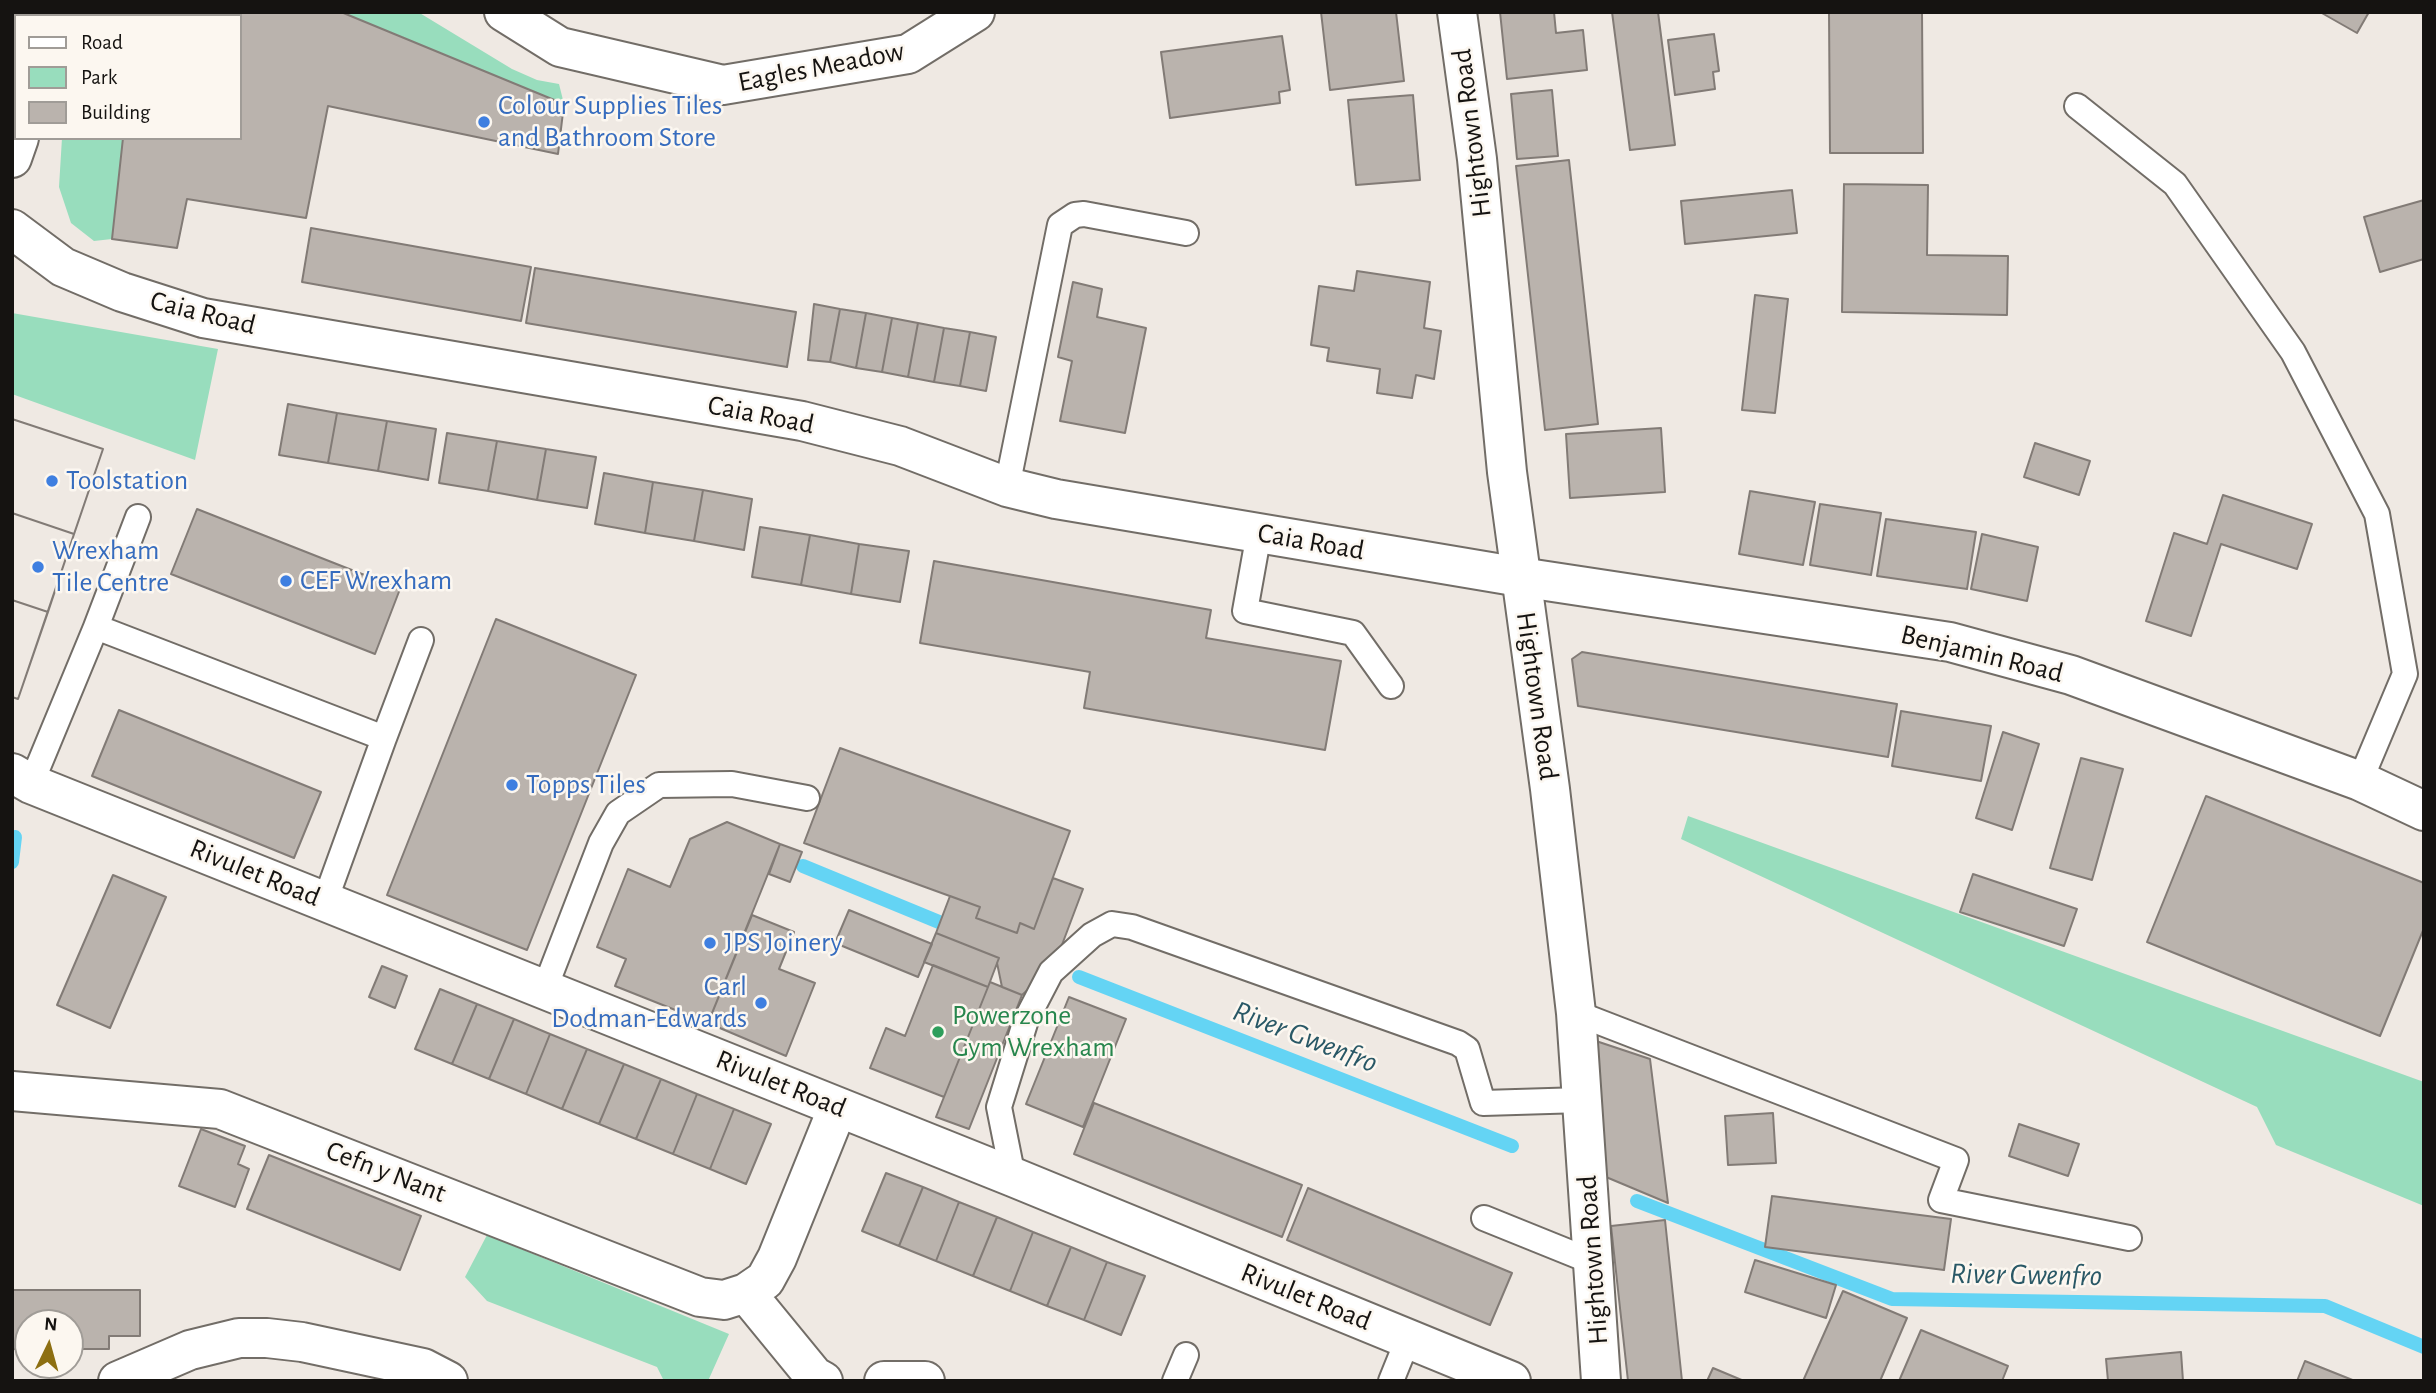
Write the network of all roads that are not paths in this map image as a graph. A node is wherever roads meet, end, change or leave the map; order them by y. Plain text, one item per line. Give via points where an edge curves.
1 (503, 12) edge
2 (975, 12) edge
3 (1457, 12) edge
4 (2077, 106) dead end
5 (18, 140) edge
6 (12, 158) edge
7 (12, 229) edge
8 (1185, 233) dead end
9 (1007, 487) junction
10 (138, 517) dead end
11 (1259, 533) junction
12 (1520, 577) junction
13 (96, 627) junction
14 (421, 640) dead end
15 (1391, 685) dead end
16 (384, 738) junction
17 (22, 778) edge
18 (2360, 780) junction
19 (807, 797) dead end
20 (2424, 811) edge
21 (325, 901) junction
22 (545, 988) junction
23 (1576, 1013) junction
24 (12, 1091) edge
25 (1582, 1100) junction
26 (838, 1107) junction
27 (1013, 1177) junction
28 (1484, 1218) dead end
29 (2129, 1238) dead end
30 (1593, 1262) junction
31 (747, 1293) junction
32 (1408, 1339) junction
33 (1186, 1354) dead end
34 (118, 1381) edge
35 (448, 1381) edge
36 (823, 1381) edge
37 (884, 1381) edge
38 (925, 1381) edge
39 (1175, 1381) edge
40 (1391, 1381) edge
41 (1511, 1381) edge
42 (1601, 1381) edge

1 - 2 street, Eagles Meadow via 560,47 723,85 908,54
3 - 12 street, Hightown Road via 1477,159
4 - 18 lane via 2175,184 2293,352 2377,514 2405,674
5 - 6 street
7 - 9 street, Caia Road via 63,267 203,318 802,421 900,446
8 - 9 lane via 1084,214 1060,225
9 - 11 street, Caia Road
10 - 13 lane
11 - 12 street, Caia Road
11 - 15 lane via 1245,611 1353,633
12 - 18 street, Benjamin Road via 1950,642 2071,675
12 - 23 street, Hightown Road
13 - 16 lane
13 - 17 lane
14 - 16 lane
16 - 21 lane
17 - 21 street, Rivulet Road
18 - 20 street, Benjamin Road
19 - 22 lane via 732,784 659,785 618,813 601,843
21 - 22 street, Rivulet Road
22 - 26 street, Rivulet Road
23 - 25 street, Hightown Road
23 - 29 lane via 1956,1160 1941,1200
24 - 31 street, Cefn y Nant via 220,1109 700,1297 724,1300
25 - 27 lane via 1483,1103 1467,1049 1458,1042 1132,927 1112,924 1092,935 1051,972 1026,1020 999,1107
25 - 30 street, Hightown Road
26 - 27 street, Rivulet Road
26 - 31 street via 778,1258 765,1280
27 - 32 street, Rivulet Road
28 - 30 lane
30 - 42 street, Hightown Road
31 - 36 street via 814,1376
32 - 40 lane
32 - 41 street, Rivulet Road
33 - 39 lane
34 - 35 street via 190,1350 267,1338 423,1368
37 - 38 street

